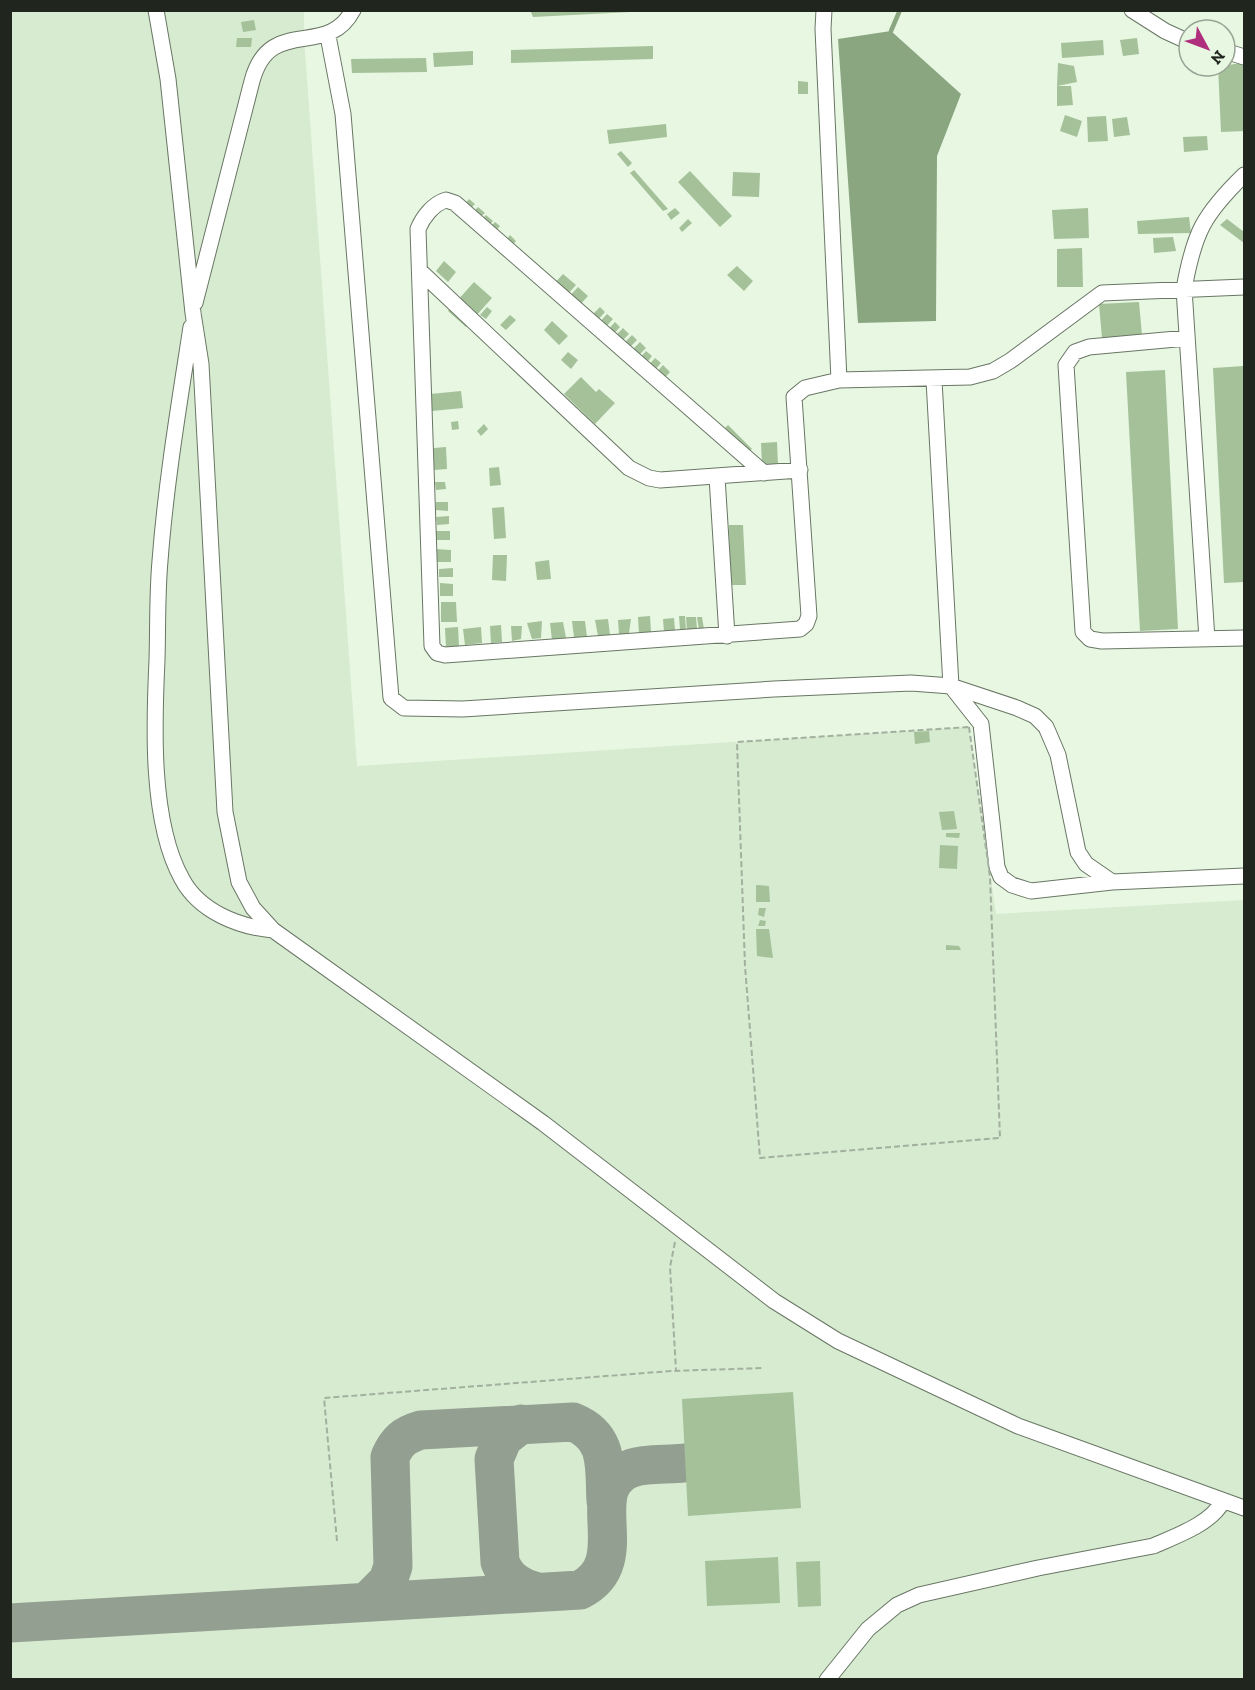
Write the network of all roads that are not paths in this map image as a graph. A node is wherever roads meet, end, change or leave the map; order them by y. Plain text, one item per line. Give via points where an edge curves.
1 (156, 10) edge
2 (353, 10) edge
3 (824, 10) edge
4 (1132, 10) edge
5 (328, 36) junction
6 (1177, 37) edge
7 (1245, 175) edge
8 (421, 272) junction
9 (1245, 286) edge
10 (1184, 289) junction
11 (193, 313) junction
12 (1187, 338) junction
13 (934, 380) junction
14 (839, 381) junction
15 (800, 470) junction
16 (764, 473) junction
17 (717, 477) junction
18 (728, 636) junction
19 (1245, 638) edge
20 (1207, 639) junction
21 (951, 686) junction
22 (1245, 876) edge
23 (1112, 882) junction
24 (273, 930) junction
25 (1223, 1500) junction
26 (1245, 1508) edge
27 (827, 1680) edge

1 - 11 lane via 168,79
2 - 5 lane via 343,26
3 - 14 lane
4 - 6 lane
5 - 11 lane via 282,43 266,54 255,71
5 - 21 lane via 343,114 391,698 404,708 462,709 785,688 911,683
7 - 10 lane via 1204,218 1190,254
8 - 16 lane via 421,221 438,203 455,203
8 - 17 lane via 629,468 660,480
8 - 18 lane via 432,646 437,653
9 - 10 lane
10 - 12 lane
10 - 13 lane via 1102,293 993,370 970,377
11 - 24 lane via 201,364 225,812 239,882 253,908
11 - 24 lane via 160,562 154,719 157,777 174,861 188,888 226,918
12 - 20 lane
12 - 20 lane via 1089,347 1075,352 1066,365 1083,632 1090,639 1101,641
13 - 14 lane
13 - 21 lane
14 - 15 lane via 805,388 794,398
15 - 16 lane
15 - 18 lane via 809,616 806,624 800,629
16 - 17 lane
17 - 18 lane
19 - 20 lane
21 - 23 lane via 1017,708 1035,716 1046,727 1058,755 1078,852 1086,864
21 - 23 lane via 981,724 1001,878 1031,891
22 - 23 lane
24 - 25 lane via 543,1123 751,1285 838,1341 1018,1426
25 - 26 lane
25 - 27 lane via 1218,1511 1153,1546 937,1590 897,1605 868,1629

